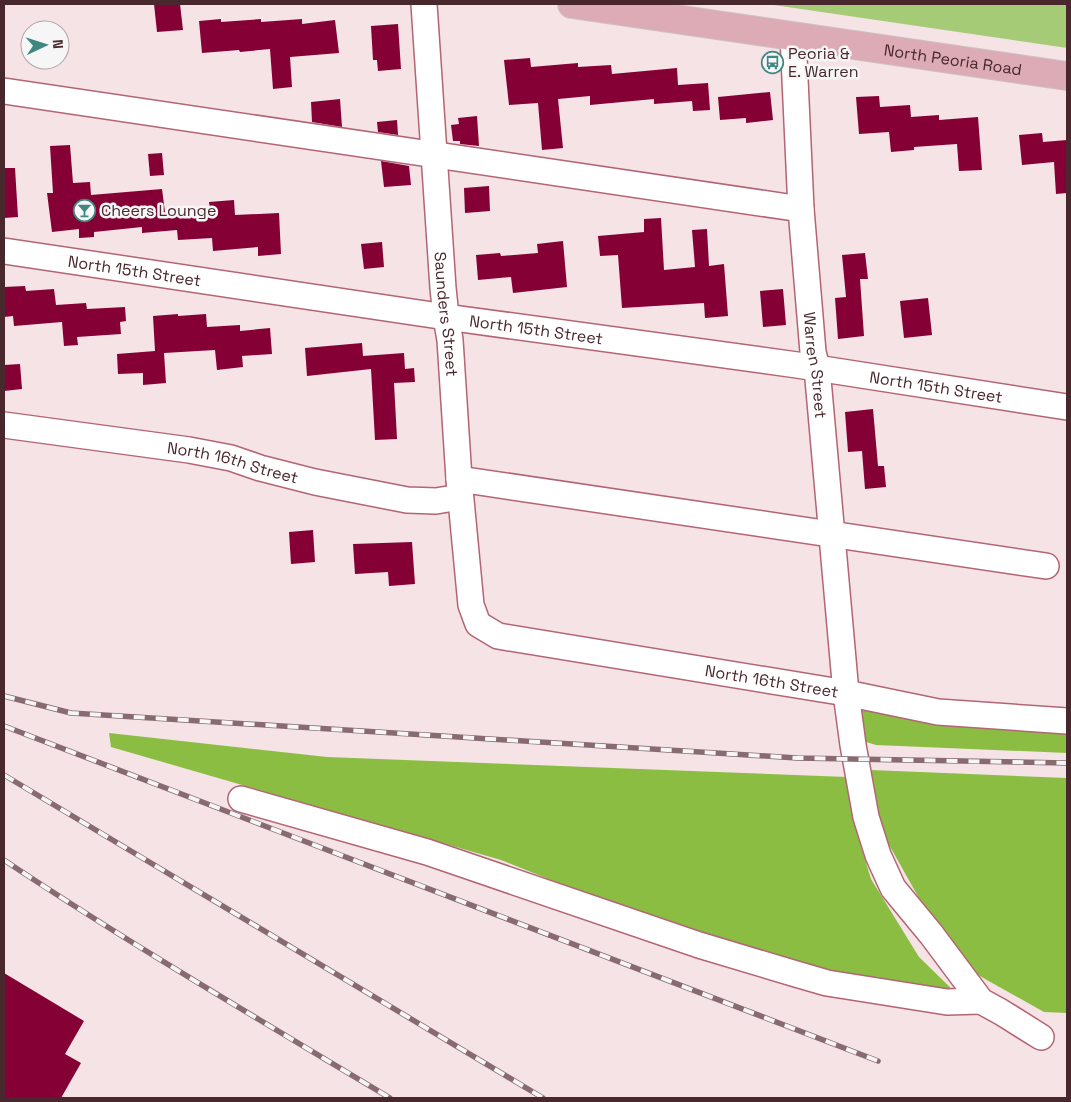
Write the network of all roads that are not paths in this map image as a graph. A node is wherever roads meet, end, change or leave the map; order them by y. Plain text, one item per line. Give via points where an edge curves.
1 (424, 4) edge
2 (572, 4) edge
3 (793, 36) junction
4 (1067, 76) edge
5 (4, 91) edge
6 (433, 154) junction
7 (801, 209) junction
8 (4, 252) edge
9 (446, 317) junction
10 (818, 368) junction
11 (1067, 407) edge
12 (4, 425) edge
13 (460, 488) junction
14 (832, 534) junction
15 (1046, 566) dead end
16 (478, 624) joint
17 (846, 693) junction
18 (1067, 720) edge
19 (241, 799) dead end
20 (981, 1001) junction
21 (1041, 1037) dead end

1 - 6 street, Saunders Street
2 - 3 main road, North Peoria Road
3 - 4 main road, North Peoria Road
3 - 7 street, Warren Street
5 - 6 street
6 - 7 street
6 - 9 street, Saunders Street
7 - 10 street, Warren Street via 813,352
8 - 9 street, North 15th Street
9 - 10 street, North 15th Street
9 - 13 street, Saunders Street
10 - 11 street, North 15th Street
10 - 14 street, Warren Street
12 - 13 street, North 16th Street via 231,458 315,482 407,500 436,501
13 - 14 street, North 16th Street
13 - 16 street, Saunders Street via 471,605
14 - 15 street, North 16th Street
14 - 17 street, Warren Street
16 - 17 street, North 16th Street via 498,636
17 - 18 street, North 16th Street via 938,712
17 - 20 street, Warren Street via 866,817 878,855 893,888
19 - 20 street via 427,852 699,945 827,983 947,1002
20 - 21 street

